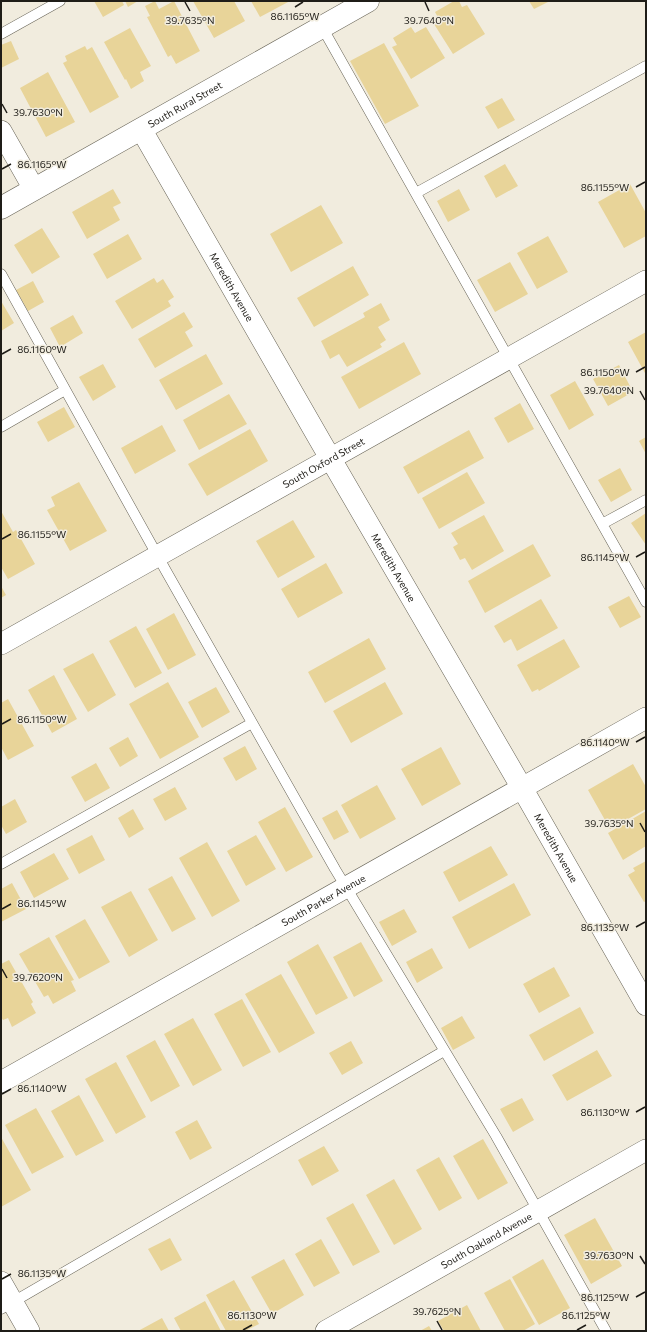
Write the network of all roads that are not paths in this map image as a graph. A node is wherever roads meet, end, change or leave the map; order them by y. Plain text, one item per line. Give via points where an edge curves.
1 (60, 1) edge
2 (368, 1) edge
3 (322, 27) junction
4 (1, 34) edge
5 (646, 66) edge
6 (141, 129) junction
7 (1, 131) edge
8 (34, 189) junction
9 (416, 193) junction
10 (1, 208) edge
11 (1, 274) edge
12 (646, 281) edge
13 (508, 359) junction
14 (65, 390) junction
15 (1, 427) edge
16 (330, 459) junction
17 (646, 500) edge
18 (602, 524) junction
19 (158, 556) junction
20 (646, 602) edge
21 (1, 644) edge
22 (646, 718) edge
23 (252, 724) junction
24 (522, 788) junction
25 (1, 864) edge
26 (346, 887) junction
27 (646, 1005) edge
28 (444, 1051) junction
29 (1, 1082) edge
30 (646, 1150) edge
31 (538, 1211) junction
32 (1, 1282) edge
33 (7, 1305) edge
34 (29, 1331) edge
35 (326, 1331) edge
36 (606, 1331) edge

1 - 4 lane
2 - 3 main road, South Rural Street
3 - 6 main road, South Rural Street
3 - 9 lane
5 - 9 lane
6 - 8 main road, South Rural Street
6 - 16 street, Meredith Avenue
7 - 8 street
8 - 10 main road, South Rural Street
9 - 13 lane
11 - 14 lane
12 - 13 street, South Oxford Street
13 - 16 street, South Oxford Street
13 - 18 lane
14 - 15 lane
14 - 19 lane
16 - 19 street, South Oxford Street
16 - 24 street, Meredith Avenue
17 - 18 lane
18 - 20 lane
19 - 21 street, South Oxford Street
19 - 23 lane
22 - 24 street, South Parker Avenue
23 - 25 lane
23 - 26 lane
24 - 26 street, South Parker Avenue
24 - 27 street, Meredith Avenue
26 - 28 lane
26 - 29 street, South Parker Avenue
28 - 31 lane
28 - 33 lane
30 - 31 street, South Oakland Avenue
31 - 35 street, South Oakland Avenue
31 - 36 lane
32 - 33 street
33 - 34 street

